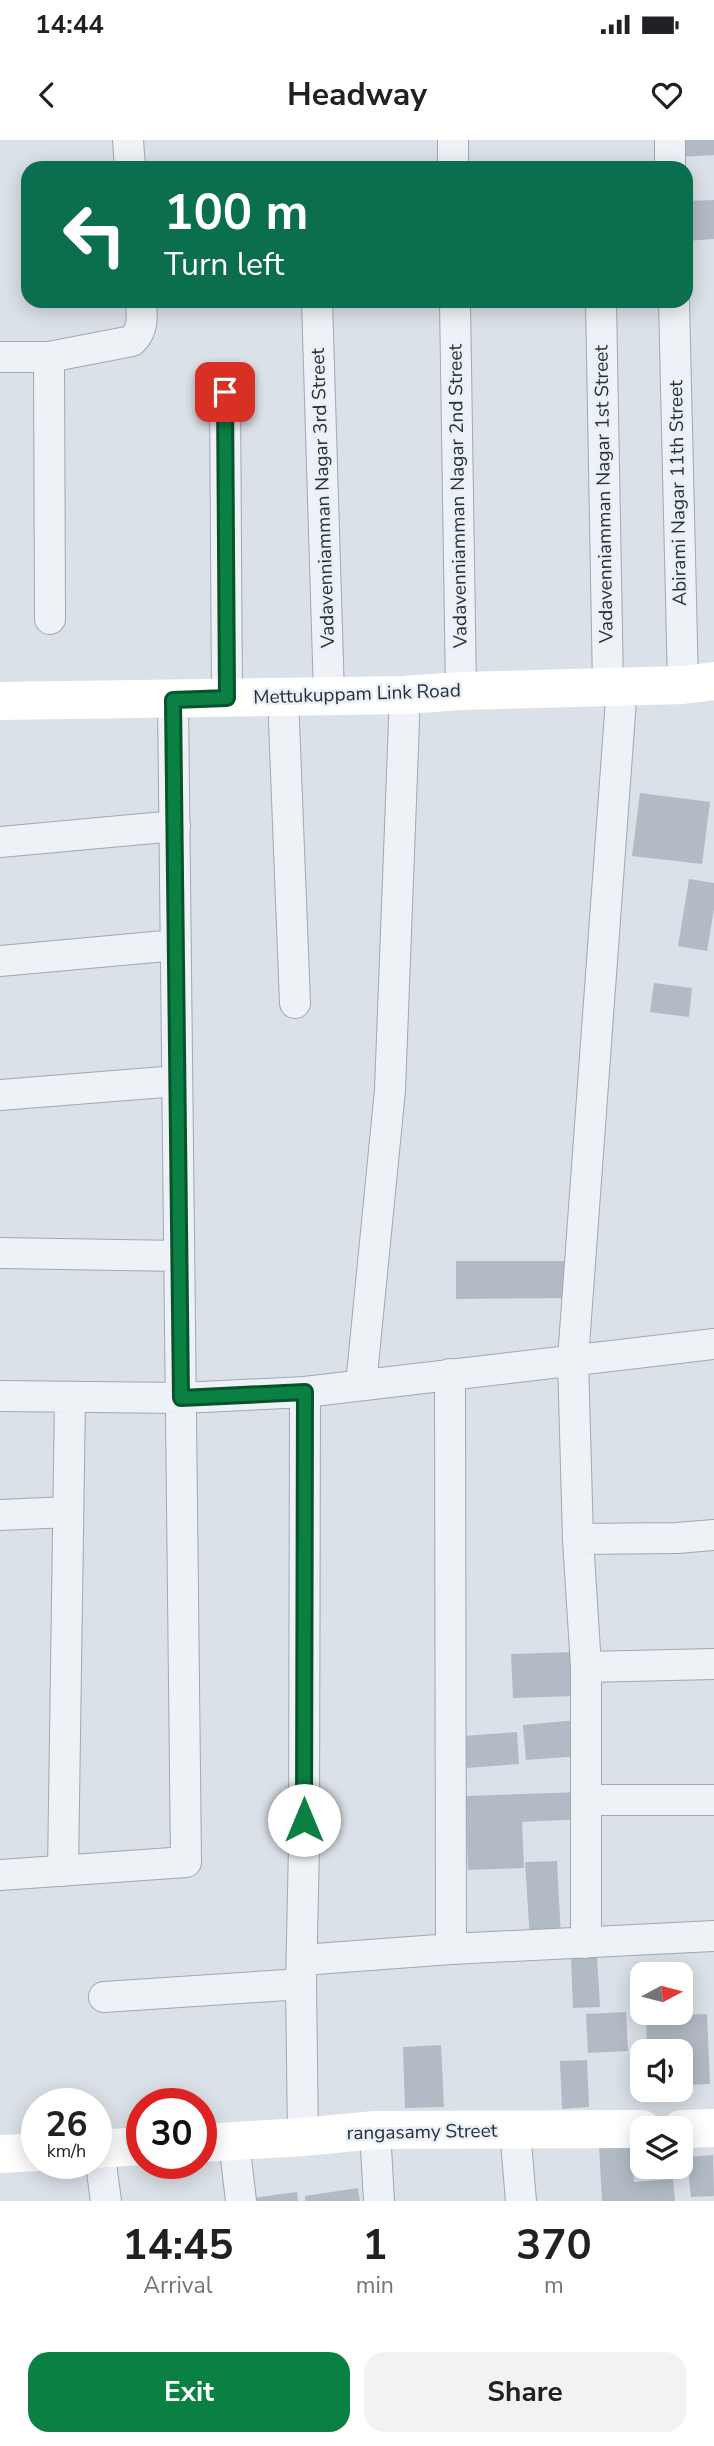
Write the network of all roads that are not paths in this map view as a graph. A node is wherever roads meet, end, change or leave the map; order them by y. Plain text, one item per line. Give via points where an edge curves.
1 (128, 140) edge
2 (453, 140) edge
3 (670, 140) edge
4 (130, 161) edge
5 (453, 161) edge
6 (670, 161) edge
7 (141, 308) edge
8 (317, 308) edge
9 (455, 308) edge
10 (601, 308) edge
11 (674, 308) edge
12 (0, 357) edge
13 (49, 357) junction
14 (225, 392) dead end
15 (50, 619) dead end
16 (698, 683) edge
17 (615, 687) junction
18 (461, 691) junction
19 (329, 695) junction
20 (405, 695) junction
21 (283, 696) junction
22 (227, 698) junction
23 (173, 700) junction
24 (0, 701) edge
25 (175, 826) junction
26 (0, 842) edge
27 (176, 945) junction
28 (0, 961) edge
29 (295, 1003) dead end
30 (177, 1081) junction
31 (0, 1095) edge
32 (0, 1253) edge
33 (179, 1255) junction
34 (714, 1344) edge
35 (573, 1359) junction
36 (450, 1374) junction
37 (361, 1385) junction
38 (305, 1392) junction
39 (0, 1396) edge
40 (70, 1397) junction
41 (181, 1398) junction
42 (68, 1512) junction
43 (0, 1515) edge
44 (714, 1535) edge
45 (578, 1539) junction
46 (714, 1664) edge
47 (586, 1667) junction
48 (587, 1800) junction
49 (714, 1800) edge
50 (63, 1871) junction
51 (0, 1875) edge
52 (714, 1936) edge
53 (586, 1944) junction
54 (451, 1949) junction
55 (302, 1972) junction
56 (104, 1997) dead end
57 (630, 2129) edge
58 (693, 2129) edge
59 (714, 2129) edge
60 (374, 2130) junction
61 (515, 2130) junction
62 (303, 2137) junction
63 (217, 2142) edge
64 (21, 2153) edge
65 (0, 2154) edge
66 (103, 2179) edge
67 (106, 2201) edge
68 (241, 2201) edge
69 (379, 2201) edge
70 (521, 2201) edge

1 - 4 street
2 - 5 street
3 - 6 street
7 - 13 street via 140,333 132,341
8 - 19 street, Vadavenniamman Nagar 3rd Street
9 - 18 street, Vadavenniamman Nagar 2nd Street
10 - 17 street, Vadavenniamman Nagar 1st Street
11 - 16 street, Abirami Nagar 11th Street
12 - 13 street
13 - 15 street
14 - 22 street
16 - 17 street, Mettukuppam Link Road
17 - 18 street, Mettukuppam Link Road
17 - 35 street, Vadavenniamman Nagar 1st Street
18 - 20 street, Mettukuppam Link Road
19 - 20 street, Mettukuppam Link Road
19 - 21 street, Mettukuppam Link Road
20 - 37 street via 390,1090
21 - 22 street, Mettukuppam Link Road
21 - 29 street
22 - 23 street, Mettukuppam Link Road
23 - 24 street, Mettukuppam Link Road
23 - 25 street
25 - 26 street
25 - 27 street
27 - 28 street
27 - 30 street
30 - 31 street
30 - 33 street
32 - 33 street
33 - 41 street
34 - 35 street
35 - 36 street
35 - 45 street, Vadavenniamman Nagar 1st Street
36 - 37 street
36 - 54 street
37 - 38 street
38 - 41 street
38 - 55 street
39 - 40 street
40 - 41 street
40 - 42 street
41 - 50 street via 186,1861
42 - 43 street
42 - 50 street
44 - 45 street
45 - 47 street, Vadavenniamman Nagar 1st Street
46 - 47 street
47 - 48 street, Vadavenniamman Nagar 1st Street
48 - 49 street
48 - 53 street, Vadavenniamman Nagar 1st Street
50 - 51 street
52 - 53 street
53 - 54 street
54 - 55 street
55 - 56 street
55 - 62 street
57 - 61 street, rangasamy Street
58 - 59 street
60 - 61 street, rangasamy Street
60 - 62 street, rangasamy Street
60 - 69 street
61 - 70 street
62 - 63 street, rangasamy Street
63 - 68 street
64 - 65 street
66 - 67 street

